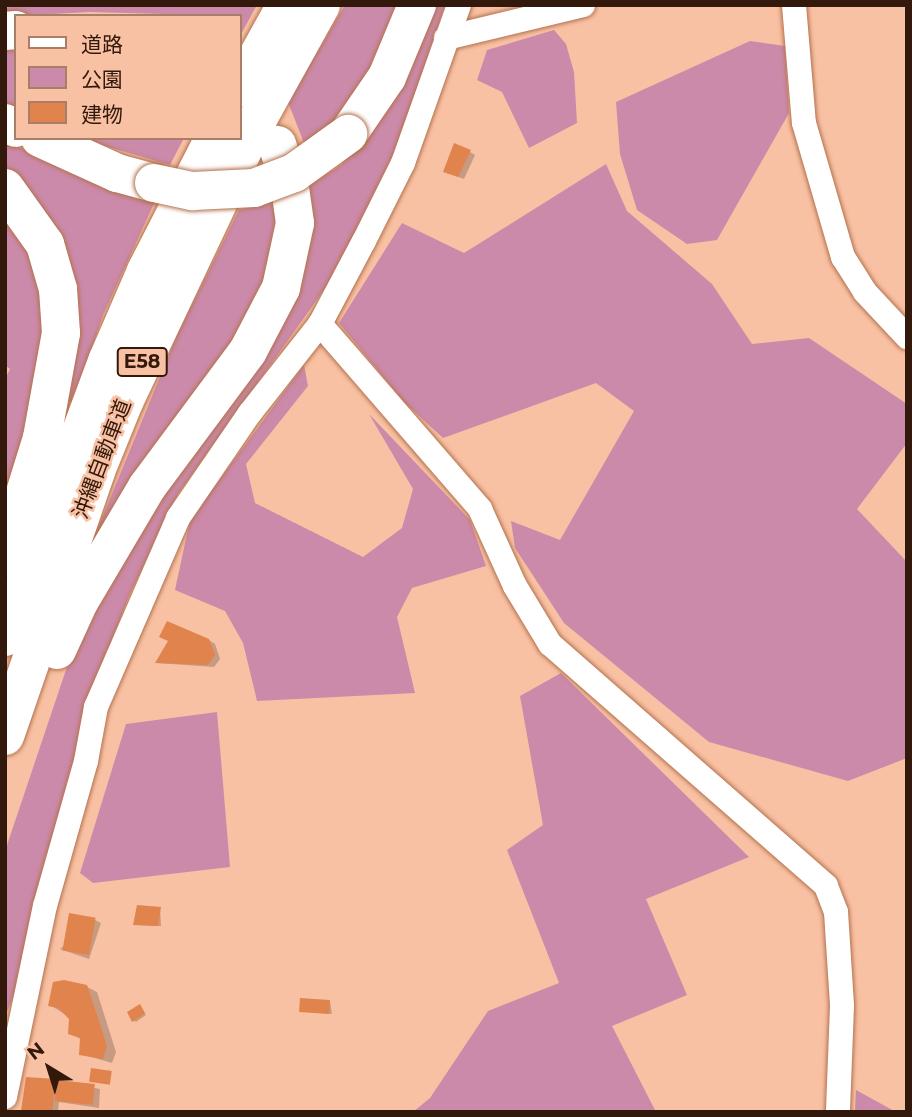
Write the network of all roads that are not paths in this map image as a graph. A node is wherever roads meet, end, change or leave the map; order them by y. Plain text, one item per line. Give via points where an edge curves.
1 (286, 5) edge
2 (321, 5) edge
3 (417, 5) edge
4 (459, 5) edge
5 (583, 5) edge
6 (794, 5) edge
7 (446, 38) junction
8 (242, 84) edge
9 (44, 140) edge
10 (213, 140) edge
11 (277, 145) dead end
12 (5, 188) edge
13 (320, 324) junction
14 (907, 337) edge
15 (5, 557) edge
16 (5, 636) edge
17 (5, 736) edge
18 (5, 760) edge
19 (5, 1097) edge
20 (838, 1112) edge

1 - 8 highway
2 - 17 highway, 沖縄自動車道 / E58 via 246,142 124,402 82,508
3 - 9 highway, bridge via 387,77 348,134 294,173 254,188 193,191 155,183 117,173
4 - 7 street
5 - 7 street
6 - 14 street via 804,123 843,257 864,292
7 - 13 street via 403,163
10 - 16 highway, 沖縄自動車道 / E58 via 146,271 103,370
11 - 18 highway via 289,181 295,223 289,264 271,313 223,388 147,487 111,547 79,602 28,724
12 - 15 highway via 44,244 58,289 61,333 42,439
13 - 19 street via 250,413 178,518 96,707
13 - 20 street via 481,509 514,586 550,644 826,886 836,912 842,1006

